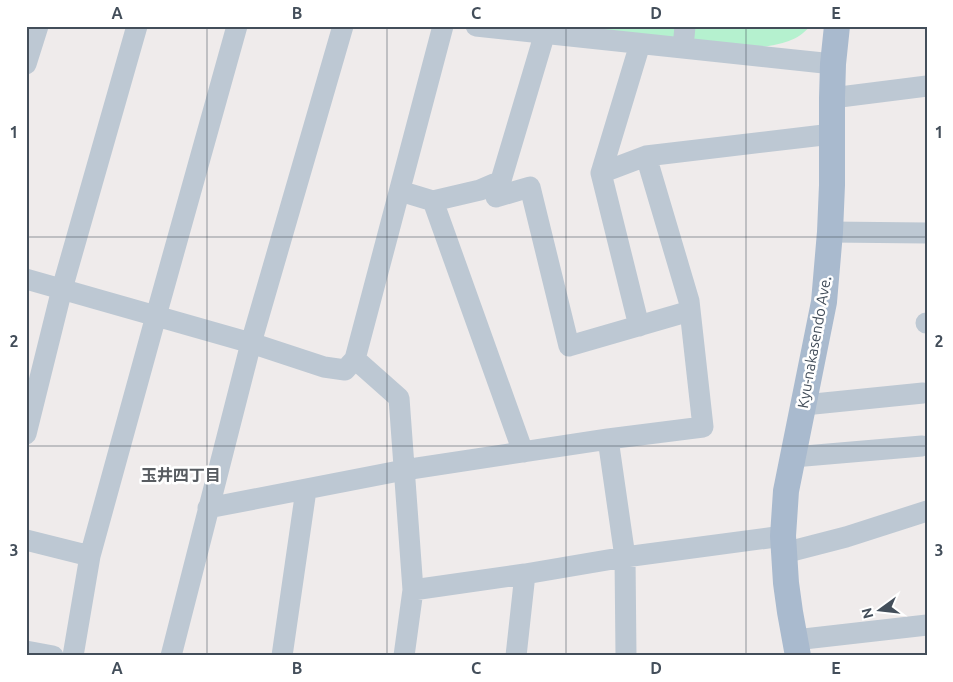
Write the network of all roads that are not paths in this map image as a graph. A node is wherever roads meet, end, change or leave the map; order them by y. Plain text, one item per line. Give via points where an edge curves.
1 (38, 26) edge
2 (137, 26) edge
3 (237, 26) edge
4 (343, 26) edge
5 (443, 26) edge
6 (476, 26) edge
7 (685, 26) edge
8 (837, 26) edge
9 (546, 30) edge
10 (640, 44) junction
11 (683, 48) junction
12 (26, 64) edge
13 (833, 64) junction
14 (927, 86) edge
15 (832, 98) junction
16 (832, 134) junction
17 (646, 156) junction
18 (601, 173) junction
19 (400, 191) junction
20 (496, 197) junction
21 (433, 201) junction
22 (830, 232) junction
23 (927, 233) edge
24 (26, 279) edge
25 (62, 289) junction
26 (690, 311) junction
27 (156, 316) junction
28 (640, 326) junction
29 (251, 343) junction
30 (355, 360) junction
31 (923, 393) dead end
32 (804, 405) junction
33 (28, 422) edge
34 (608, 439) junction
35 (922, 446) dead end
36 (523, 452) junction
37 (793, 457) junction
38 (404, 470) junction
39 (306, 490) junction
40 (208, 508) junction
41 (927, 511) edge
42 (26, 540) edge
43 (783, 544) junction
44 (90, 556) junction
45 (625, 557) junction
46 (525, 574) junction
47 (413, 590) junction
48 (927, 625) edge
49 (796, 648) edge
50 (26, 652) edge
51 (52, 656) edge
52 (73, 656) edge
53 (171, 656) edge
54 (282, 656) edge
55 (404, 656) edge
56 (516, 656) edge
57 (626, 656) edge

1 - 12 street
2 - 25 street
3 - 27 street
4 - 29 street
5 - 19 street
6 - 9 street
7 - 11 street
8 - 13 main road, Kyu-nakasendo Ave.
9 - 10 street
9 - 20 street
10 - 11 street
10 - 18 street
11 - 13 street
13 - 15 main road, Kyu-nakasendo Ave.
14 - 15 street
15 - 16 main road, Kyu-nakasendo Ave.
16 - 17 street
16 - 22 main road, Kyu-nakasendo Ave.
17 - 18 street
17 - 26 street
18 - 28 street
19 - 21 street
19 - 30 street
20 - 21 street via 494,184
20 - 28 street via 530,187 569,346
21 - 36 street
22 - 23 street
22 - 32 main road, Kyu-nakasendo Ave. via 824,302
24 - 25 street
25 - 27 street
25 - 33 street
26 - 28 street
26 - 34 street via 703,427
27 - 29 street
27 - 44 street
29 - 30 street via 324,367 345,370
29 - 40 street
30 - 38 street via 399,398
31 - 32 street
32 - 37 main road, Kyu-nakasendo Ave.
34 - 36 street
34 - 45 street
35 - 37 street
36 - 38 street
37 - 43 main road, Kyu-nakasendo Ave. via 786,491
38 - 39 street
38 - 47 street
39 - 40 street
39 - 54 street
40 - 53 street
41 - 43 street via 846,538
42 - 44 street
43 - 45 street
43 - 49 main road, Kyu-nakasendo Ave.
44 - 52 street
45 - 46 street
45 - 57 street
46 - 47 street
46 - 56 street
47 - 55 street
48 - 49 street
50 - 51 street

